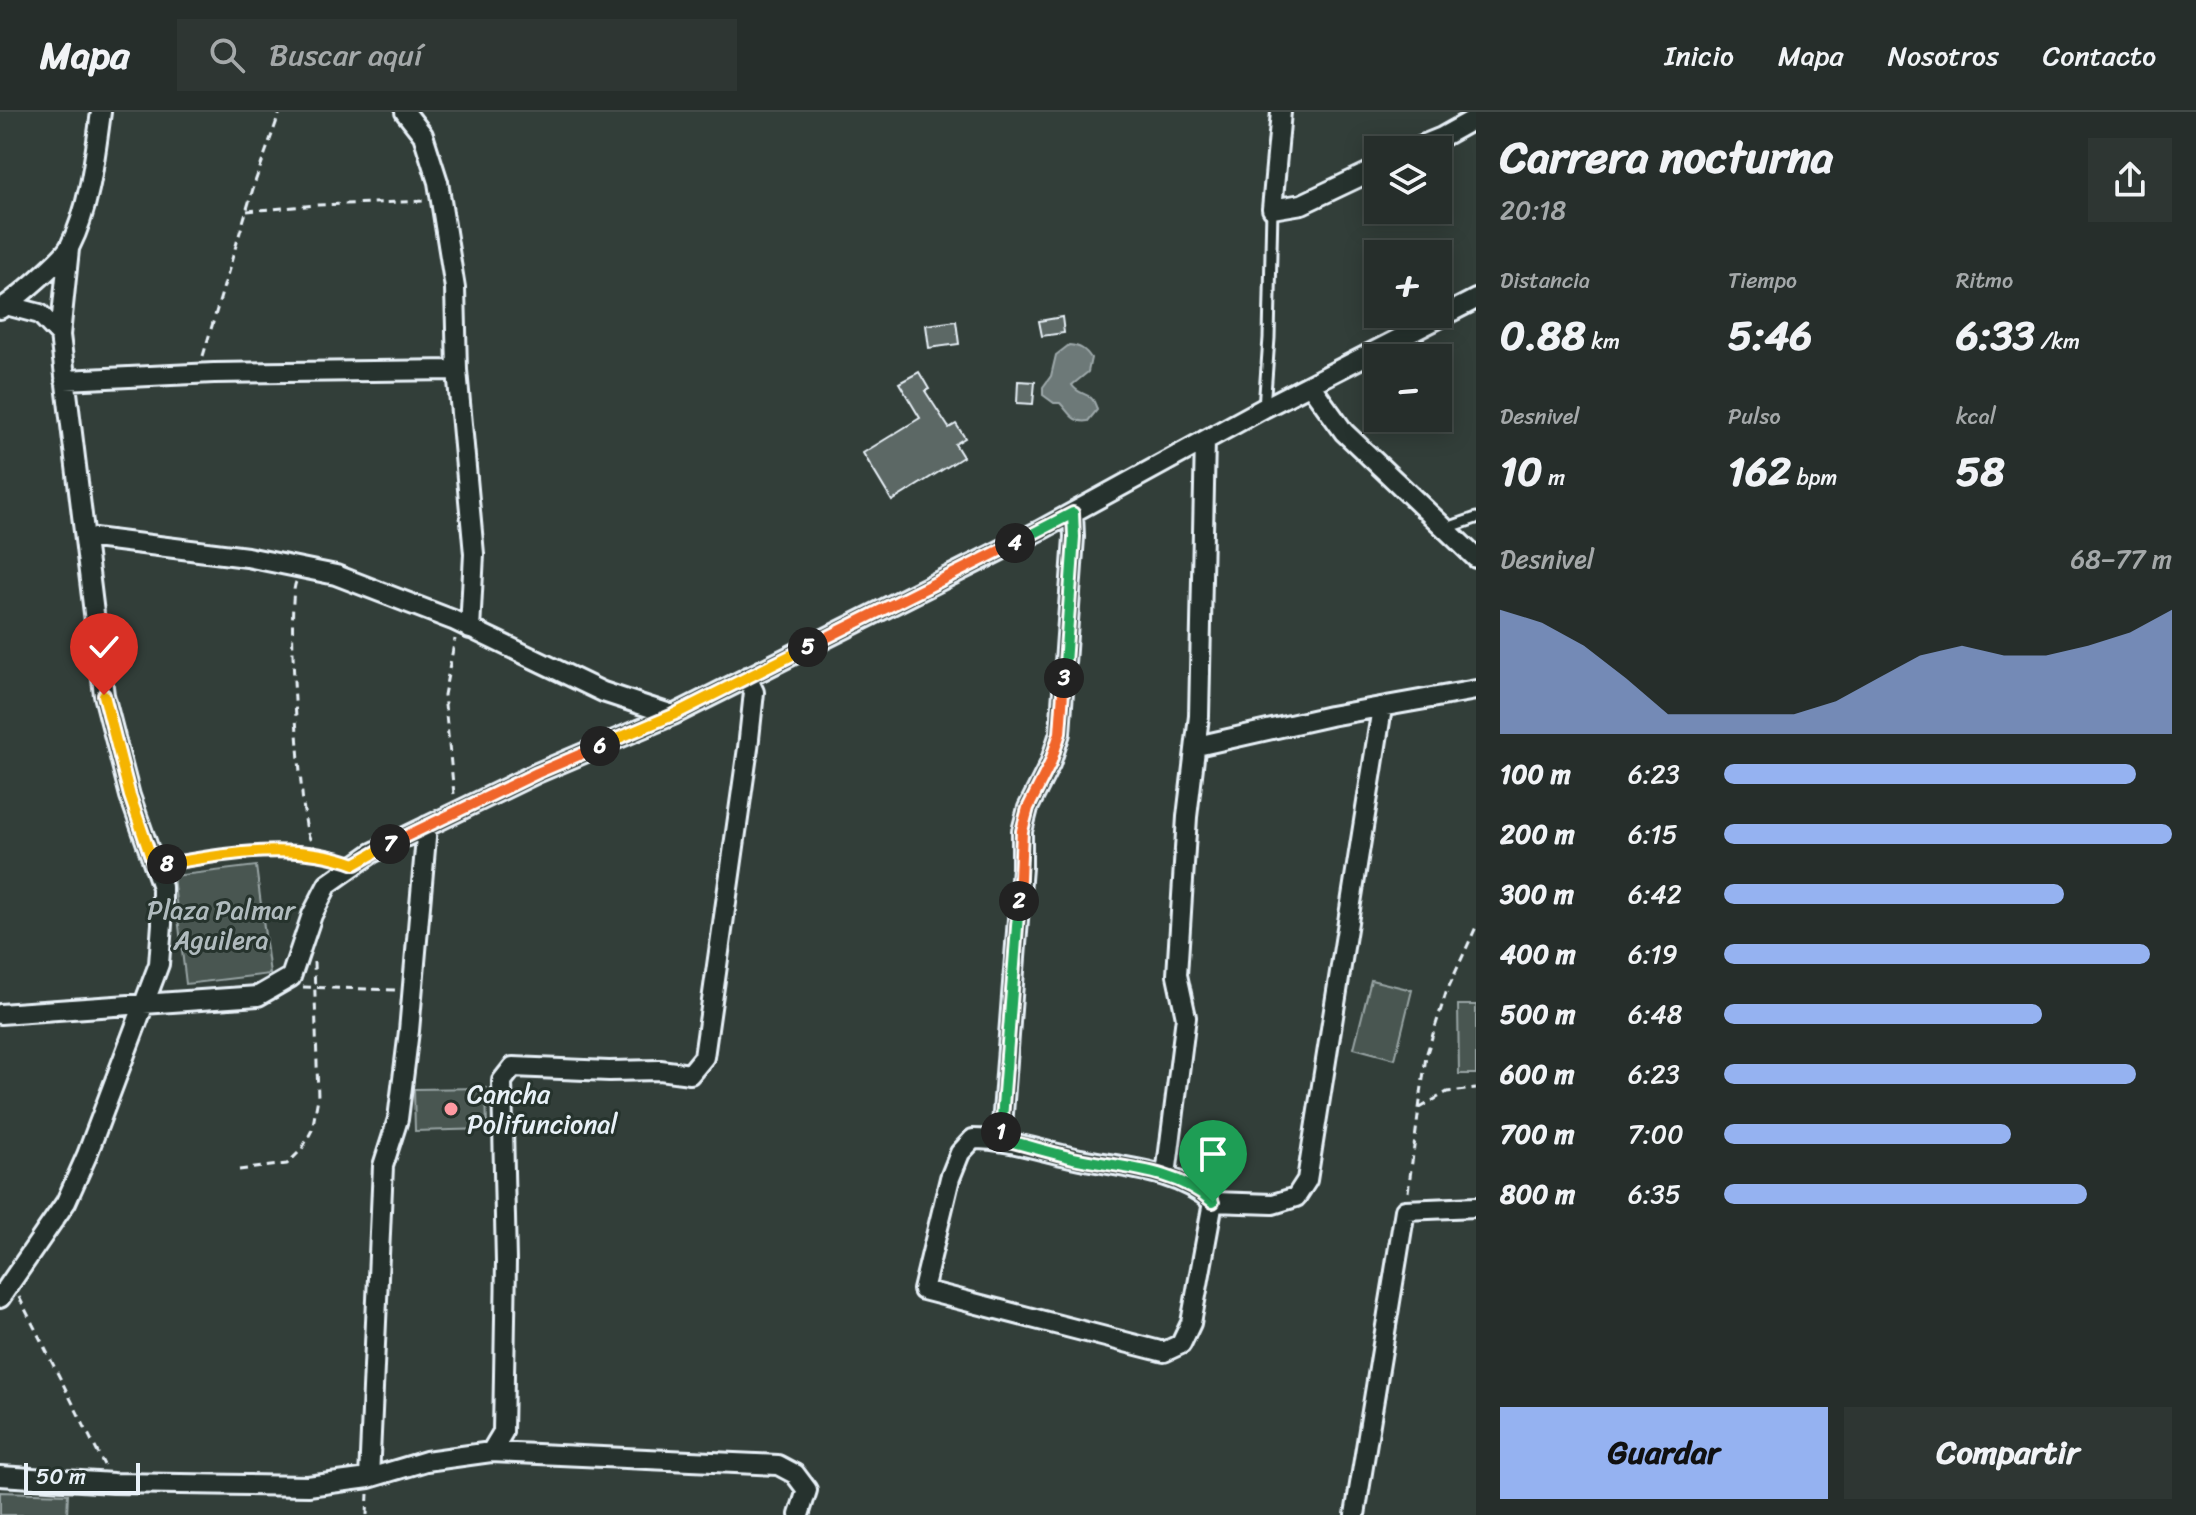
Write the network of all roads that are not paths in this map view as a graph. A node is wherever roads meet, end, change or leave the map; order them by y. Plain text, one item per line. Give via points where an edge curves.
1 (101, 112) edge
2 (405, 112) edge
3 (1281, 112) edge
4 (1476, 118) edge
5 (1444, 136) edge
6 (1364, 175) edge
7 (1272, 209) junction
8 (69, 249) junction
9 (1476, 299) edge
10 (3, 307) edge
11 (60, 335) junction
12 (457, 370) junction
13 (65, 380) junction
14 (1311, 386) junction
15 (1264, 408) junction
16 (1205, 440) junction
17 (1073, 513) junction
18 (1476, 518) edge
19 (1447, 528) junction
20 (86, 537) junction
21 (1476, 558) edge
22 (470, 629) junction
23 (747, 677) junction
24 (1476, 690) edge
25 (1382, 708) junction
26 (673, 715) junction
27 (1197, 746) junction
28 (427, 826) junction
29 (145, 1003) junction
30 (0, 1014) edge
31 (1001, 1139) junction
32 (1166, 1175) junction
33 (1213, 1202) junction
34 (1476, 1207) edge
35 (0, 1298) edge
36 (491, 1452) junction
37 (0, 1476) edge
38 (369, 1478) junction
39 (799, 1515) edge
40 (1355, 1515) edge

1 - 8 street via 83,209
2 - 12 street via 423,135 438,182 455,288
3 - 7 street
4 - 5 street
6 - 7 street via 1302,204
7 - 15 lane
8 - 10 street
8 - 11 street
9 - 14 street
10 - 11 street via 40,314
11 - 13 street
12 - 13 street
12 - 22 street via 474,554
13 - 20 street
14 - 15 street
14 - 19 street via 1344,432
15 - 16 street
16 - 17 street
16 - 27 street
17 - 23 street
17 - 31 street via 1060,733 1022,831
18 - 19 lane
19 - 21 street
20 - 22 street via 247,557 336,575
20 - 29 street via 104,695 130,796 162,887 159,964
22 - 26 street via 603,692
23 - 26 street
23 - 36 street via 754,692 748,748 704,1057 690,1074 513,1067 502,1081 503,1432
24 - 25 street
25 - 27 street
25 - 33 street via 1307,1180 1296,1197 1273,1204
26 - 28 street
27 - 32 street via 1177,975 1186,1017
28 - 29 street via 328,884 291,977 258,996
28 - 38 street via 398,1119 383,1166
29 - 30 street
29 - 35 street via 66,1202
31 - 32 street
31 - 33 street via 973,1139 960,1153 923,1290 1164,1352 1181,1344 1191,1323
32 - 33 street via 1199,1189
34 - 40 street via 1405,1210
36 - 38 street via 426,1461
36 - 39 street via 778,1465 795,1474 807,1490
37 - 38 street via 308,1486

